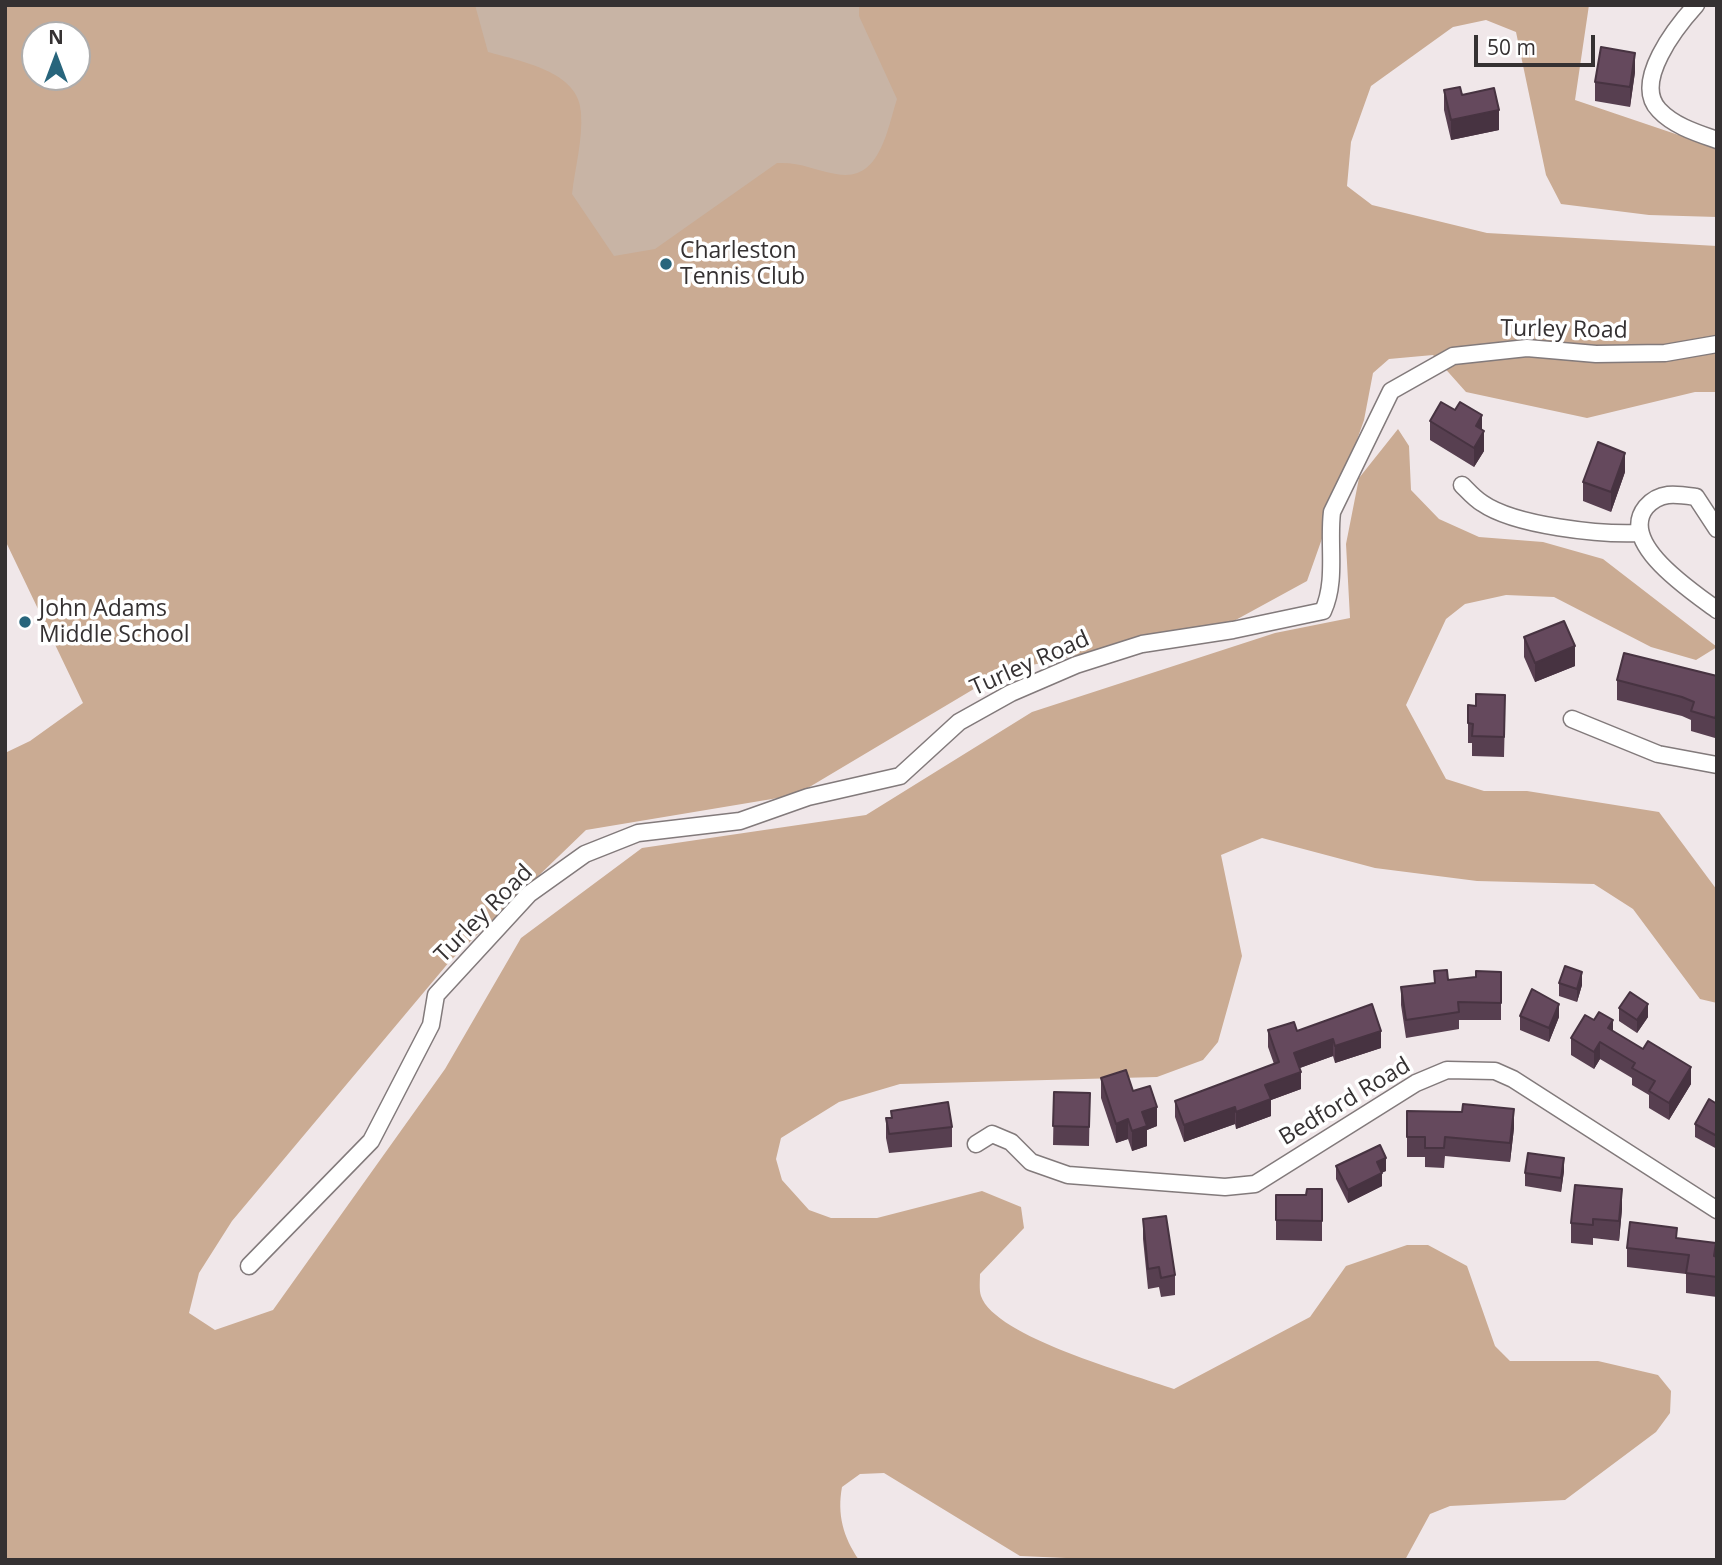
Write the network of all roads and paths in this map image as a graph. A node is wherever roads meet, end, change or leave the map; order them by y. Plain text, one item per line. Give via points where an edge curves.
1 (1696, 5) edge
2 (1717, 140) edge
3 (1717, 344) edge
4 (1462, 485) dead end
5 (1717, 529) edge
6 (1641, 533) junction
7 (1717, 610) edge
8 (1572, 719) dead end
9 (1717, 765) edge
10 (976, 1144) dead end
11 (1717, 1210) edge
12 (249, 1265) dead end

1 - 2 street via 1657,58 1652,92 1656,108 1670,120
3 - 12 street, Turley Road via 1665,353 1596,355 1527,348 1453,356 1391,391 1332,512 1332,593 1323,611 1142,644 1076,665 959,722 900,776 808,797 740,821 638,833 585,854 530,894 436,995 431,1026 371,1141
4 - 6 street via 1483,504 1528,521 1611,534
5 - 6 street via 1696,497 1676,494 1654,498 1642,512
6 - 7 street via 1655,558
8 - 9 street via 1658,754
10 - 11 street, Bedford Road via 992,1134 1011,1142 1031,1162 1068,1175 1225,1187 1255,1184 1416,1083 1447,1070 1495,1070

